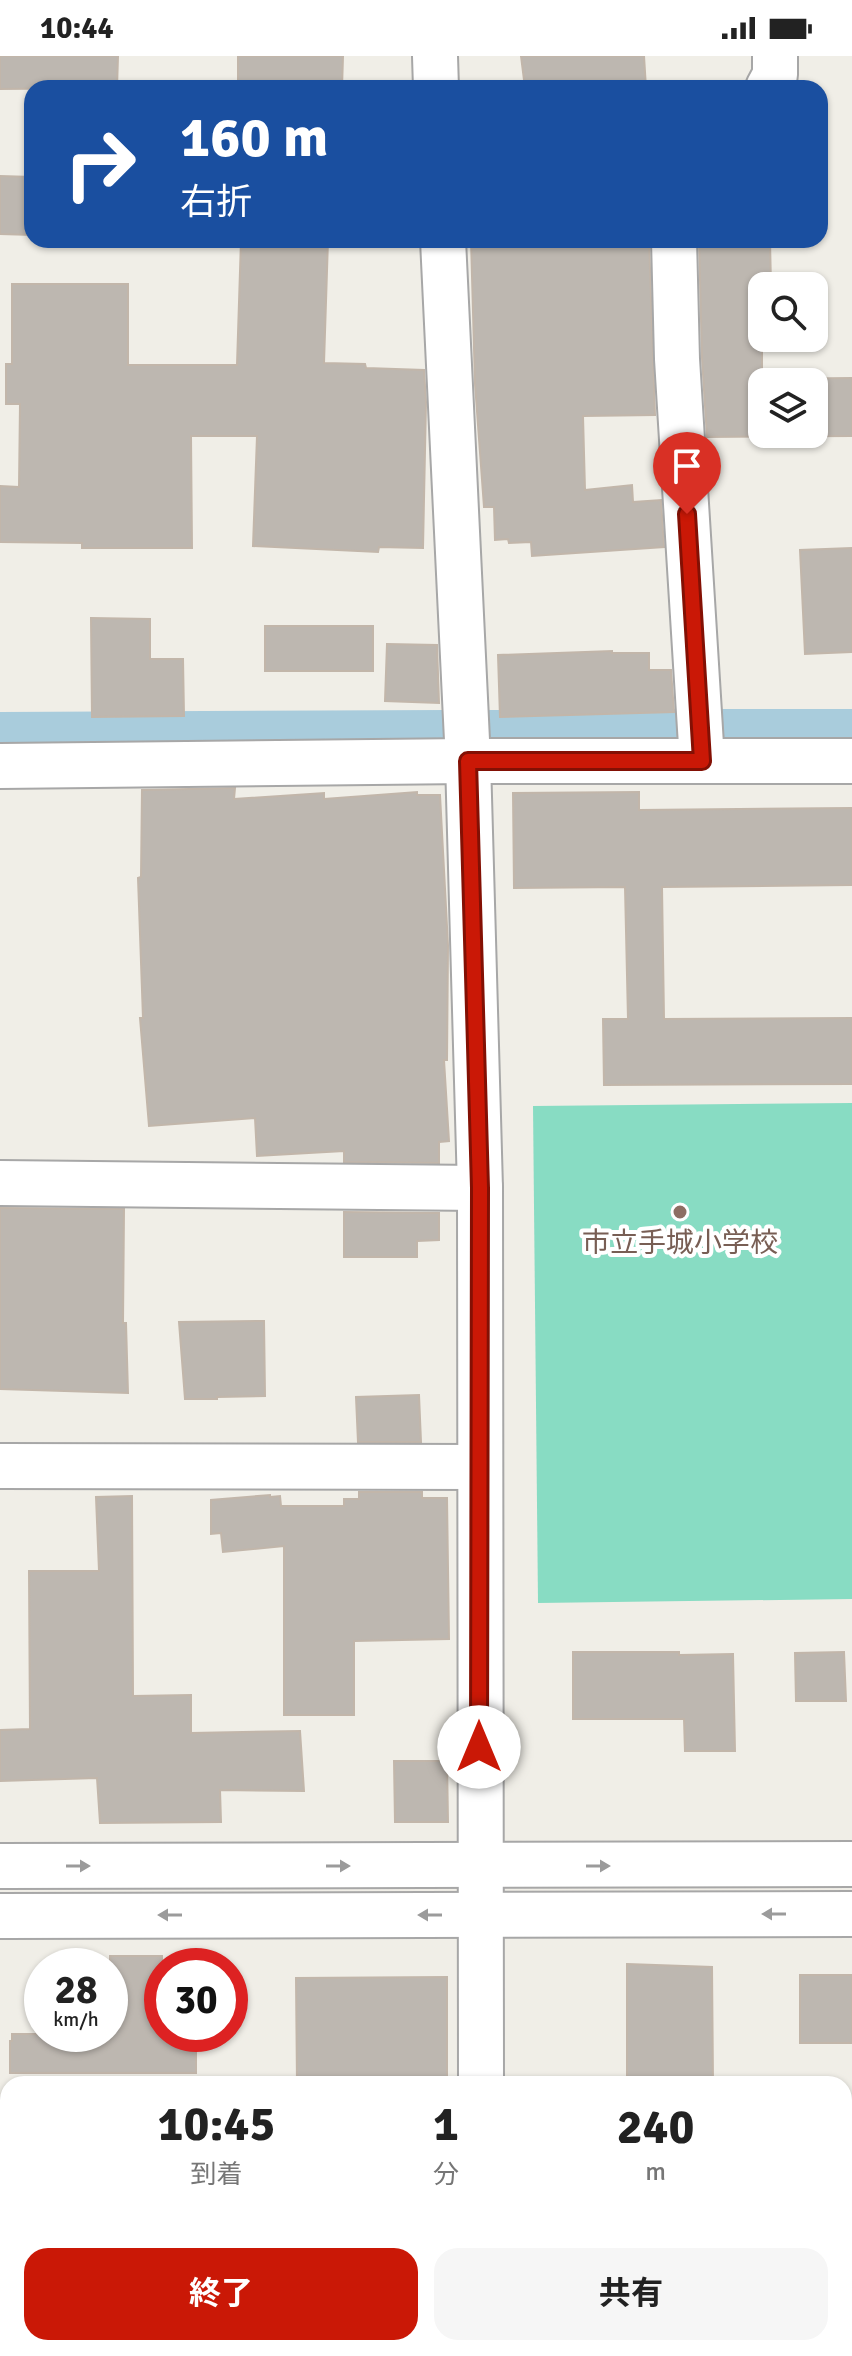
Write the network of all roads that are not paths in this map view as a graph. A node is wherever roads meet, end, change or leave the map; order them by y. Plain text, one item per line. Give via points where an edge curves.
1 (435, 56) edge
2 (775, 56) edge
3 (436, 80) edge
4 (772, 80) edge
5 (443, 248) edge
6 (674, 248) edge
7 (468, 761) junction
8 (702, 761) junction
9 (852, 761) edge
10 (0, 766) edge
11 (0, 1183) edge
12 (480, 1188) junction
13 (0, 1466) edge
14 (479, 1467) junction
15 (852, 1864) edge
16 (0, 1866) edge
17 (479, 1867) junction
18 (852, 1914) edge
19 (480, 1915) junction
20 (0, 1916) edge
21 (481, 2076) edge

1 - 3 street
2 - 4 street
5 - 7 street
6 - 8 street
7 - 8 street
7 - 10 street
7 - 12 street
8 - 9 street
11 - 12 street
12 - 14 street
13 - 14 street
14 - 17 street
17 -> 15 street
16 -> 17 street
17 - 19 street
18 -> 19 street
19 -> 20 street
19 - 21 street

